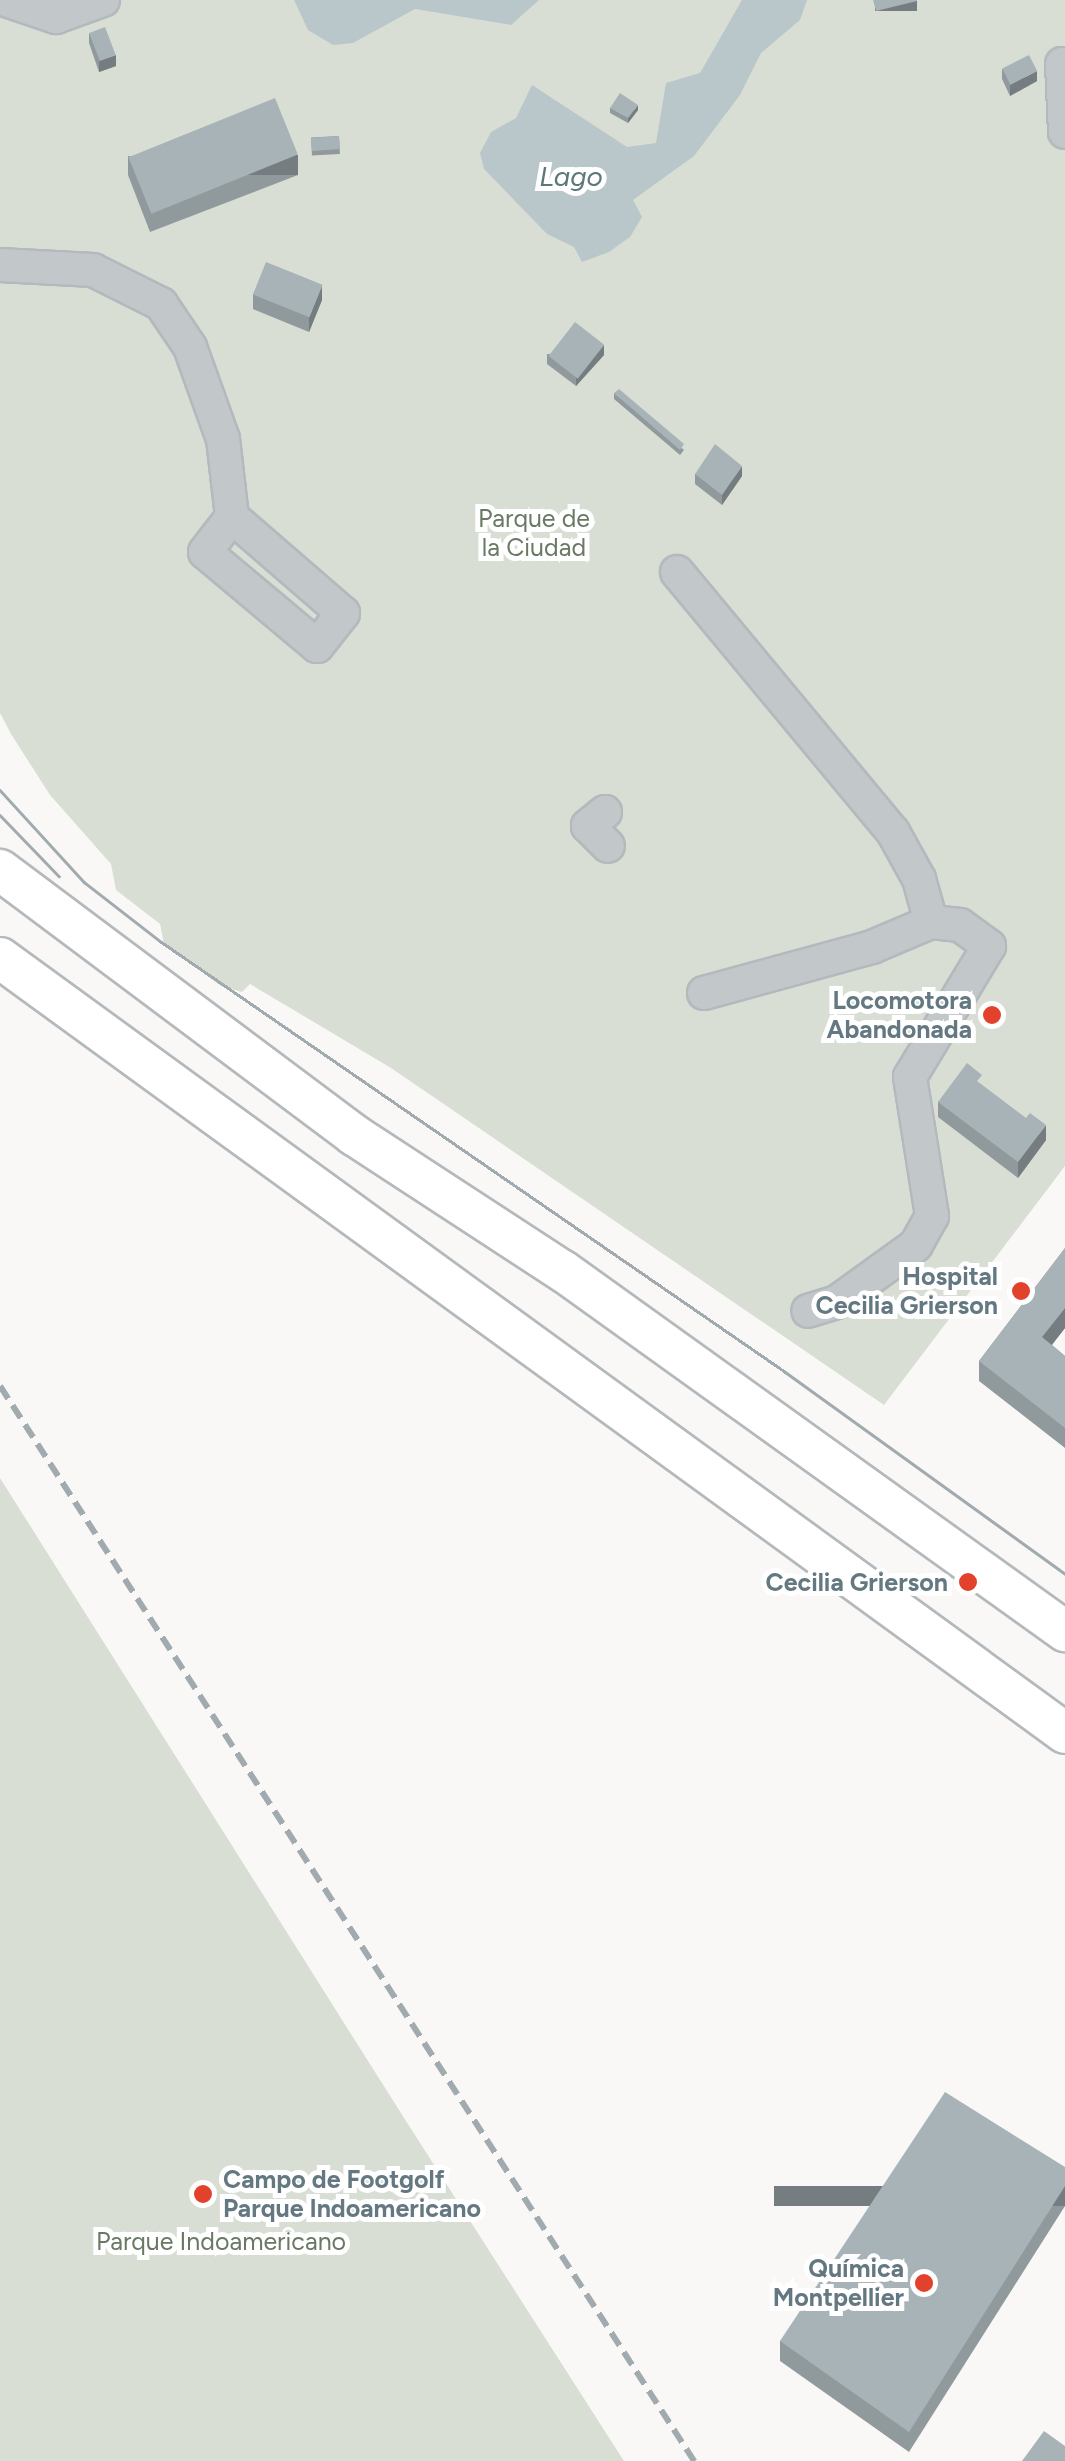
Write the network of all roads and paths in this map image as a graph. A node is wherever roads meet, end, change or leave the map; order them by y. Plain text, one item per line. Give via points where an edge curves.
1 (6, 0) edge
2 (103, 0) edge
3 (1062, 64) dead end
4 (1065, 132) edge
5 (0, 265) edge
6 (246, 517) dead end
7 (678, 572) dead end
8 (604, 812) dead end
9 (608, 846) dead end
10 (0, 870) edge
11 (931, 922) junction
12 (0, 958) edge
13 (704, 993) dead end
14 (808, 1311) dead end
15 (1065, 1631) edge
16 (1065, 1733) edge

1 - 2 street via 56,18
3 - 4 street
5 - 6 street via 93,270 161,304 190,348
7 - 11 street via 893,832 919,879
8 - 9 street via 588,826
10 - 15 main road via 354,1135 564,1272
11 - 13 street via 872,946
11 - 14 street via 960,925 989,946 910,1078 932,1216 916,1245 837,1302
12 - 16 main road

